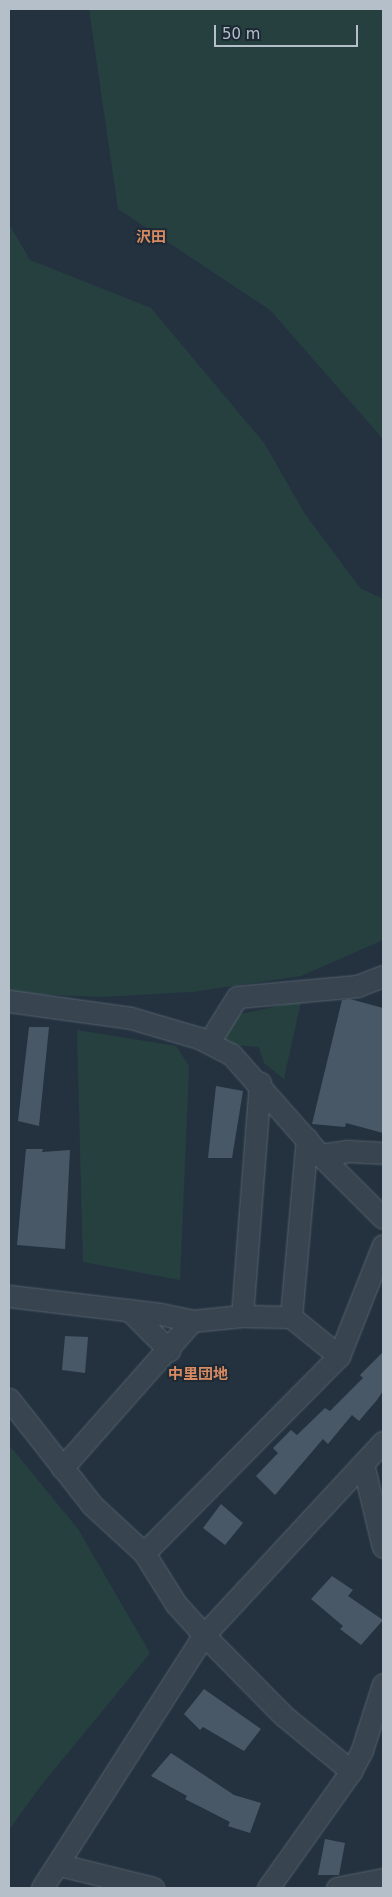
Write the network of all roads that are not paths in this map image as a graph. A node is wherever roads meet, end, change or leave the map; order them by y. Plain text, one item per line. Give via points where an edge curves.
1 (383, 976) edge
2 (9, 1001) edge
3 (209, 1042) junction
4 (260, 1084) junction
5 (314, 1147) junction
6 (383, 1153) edge
7 (383, 1218) edge
8 (383, 1245) edge
9 (9, 1296) edge
10 (129, 1310) junction
11 (242, 1316) junction
12 (291, 1317) junction
13 (192, 1321) junction
14 (169, 1350) junction
15 (339, 1356) junction
16 (9, 1399) edge
17 (383, 1442) edge
18 (363, 1464) junction
19 (62, 1468) junction
20 (383, 1547) edge
21 (144, 1552) junction
22 (204, 1635) junction
23 (383, 1684) edge
24 (351, 1771) junction
25 (60, 1865) junction
26 (383, 1879) edge
27 (42, 1888) edge
28 (153, 1888) edge
29 (268, 1888) edge
30 (338, 1888) edge

1 - 3 street via 357,986 237,997
2 - 3 street via 131,1018
3 - 4 street via 231,1054
4 - 5 street
4 - 11 street
5 - 6 street
5 - 7 street
5 - 12 street
8 - 15 street
9 - 10 street
10 - 13 street
10 - 14 street
11 - 12 street
11 - 13 street
12 - 15 street
13 - 14 street
14 - 19 street
15 - 21 street
16 - 19 street
17 - 18 street
18 - 20 street
18 - 22 street via 308,1519
19 - 21 street via 92,1505
21 - 22 street via 176,1604
22 - 24 street via 284,1716
22 - 25 street
23 - 24 street via 362,1750
24 - 29 street
25 - 27 street
25 - 28 street
26 - 30 street

